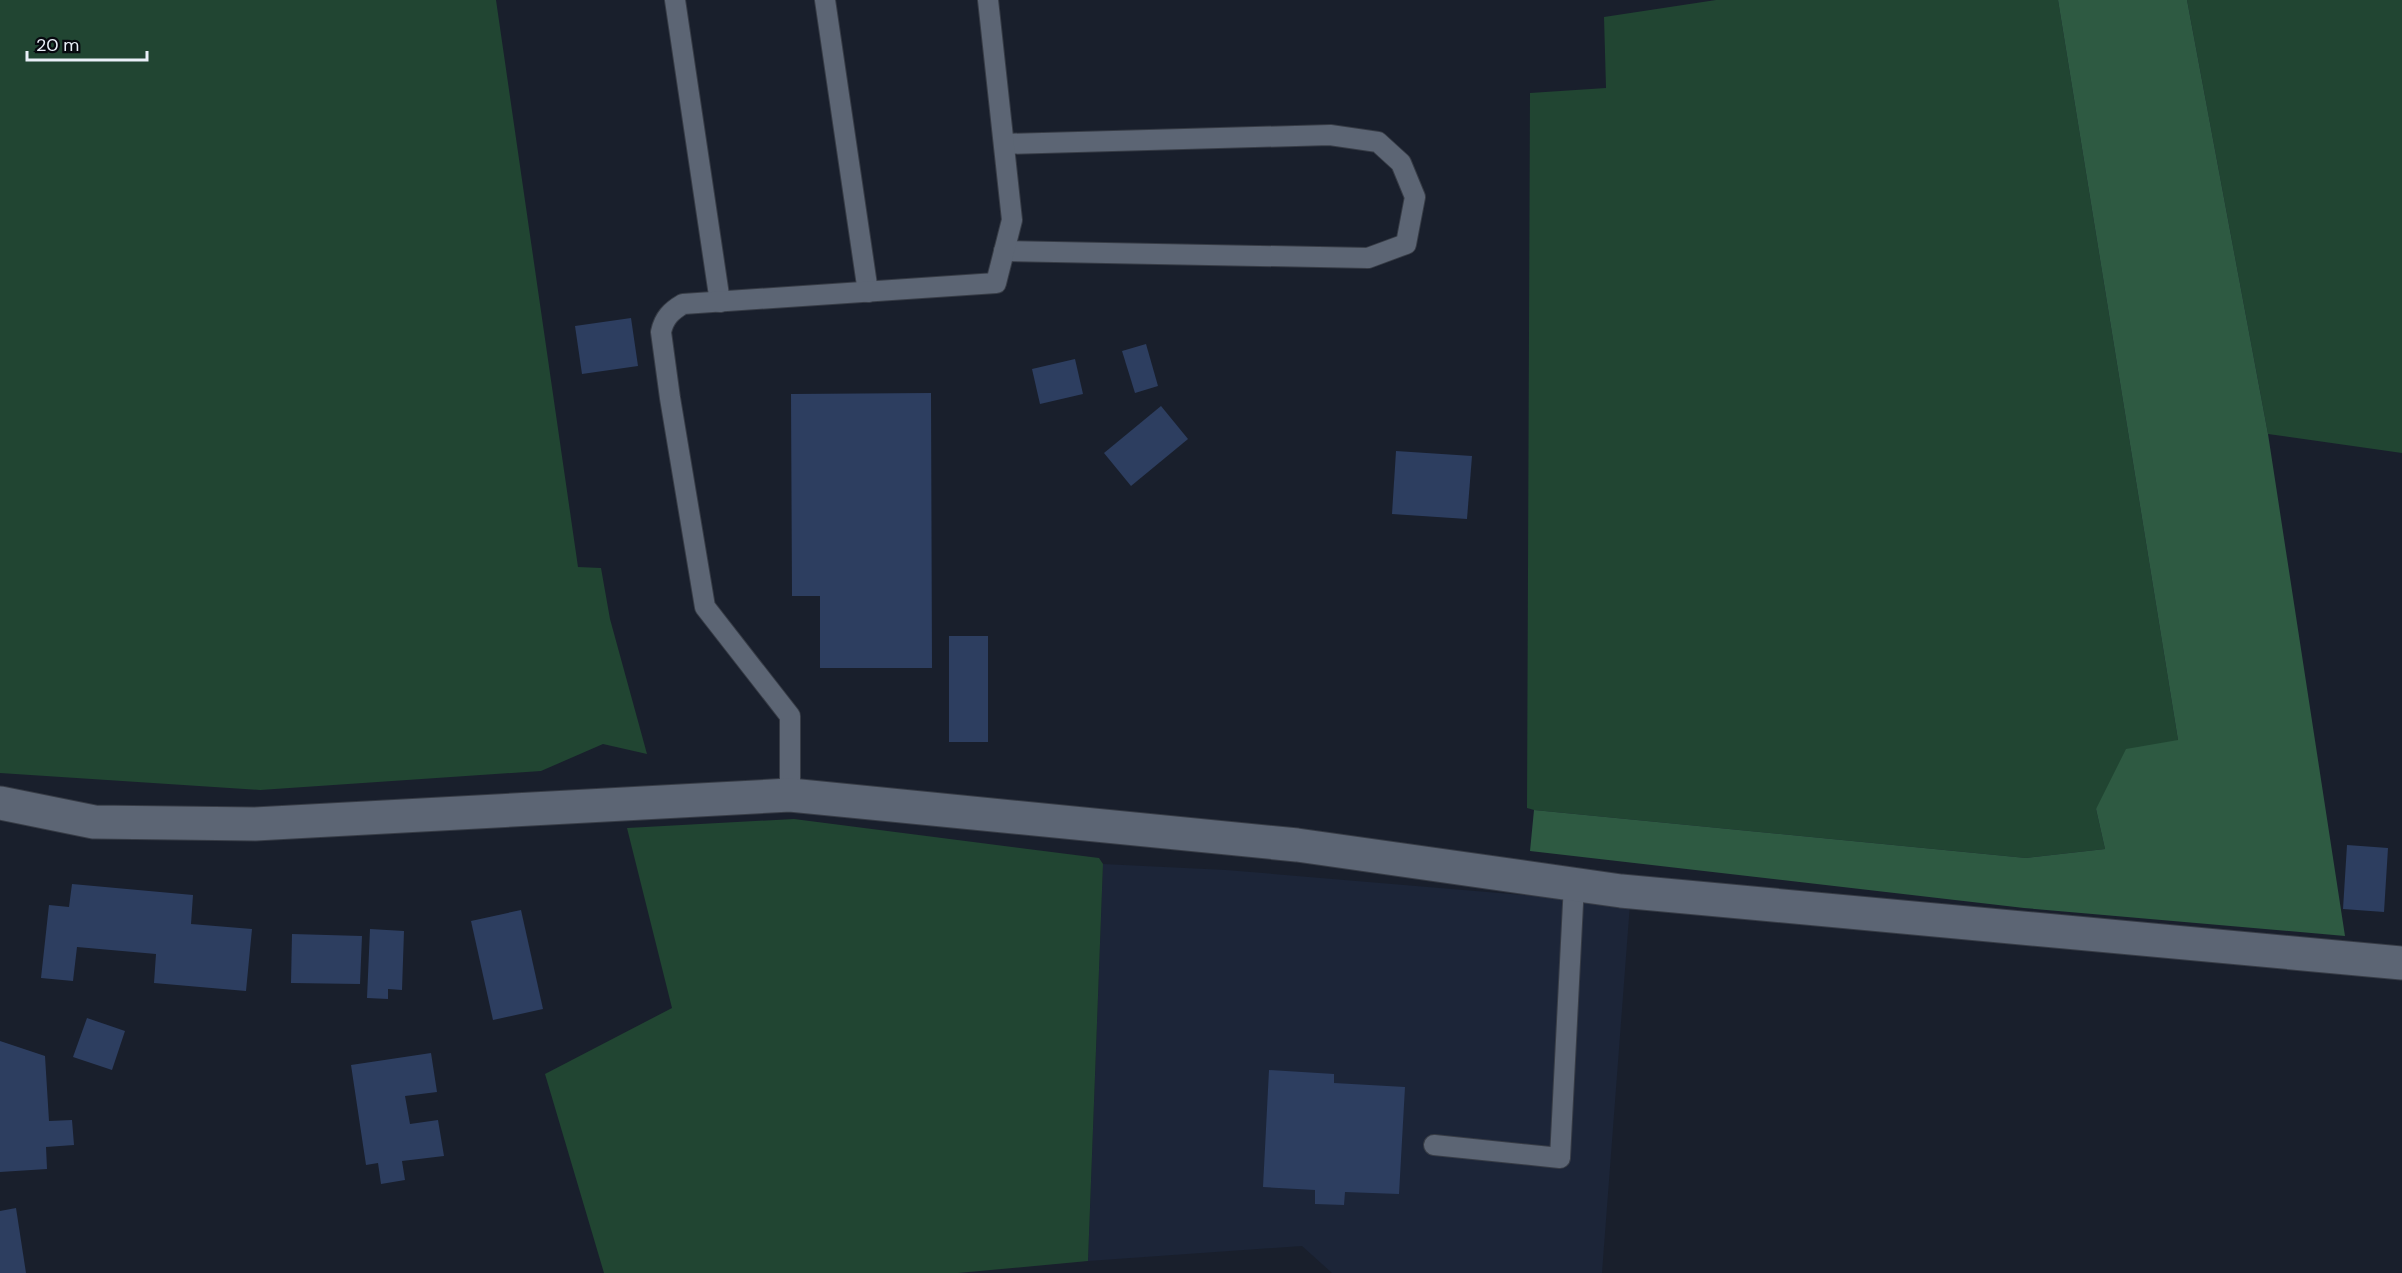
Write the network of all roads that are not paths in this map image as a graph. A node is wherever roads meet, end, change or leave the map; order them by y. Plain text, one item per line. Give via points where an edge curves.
1 (675, 0) edge
2 (825, 0) edge
3 (988, 0) edge
4 (1004, 144) junction
5 (1004, 251) junction
6 (868, 291) junction
7 (720, 302) junction
8 (790, 795) junction
9 (0, 803) edge
10 (1574, 884) junction
11 (2402, 963) edge
12 (1434, 1145) dead end

1 - 7 lane
2 - 6 lane
3 - 4 lane
4 - 5 lane via 1012,220
4 - 5 lane via 1330,135 1378,142 1401,163 1416,197 1406,244 1368,258
5 - 6 lane via 996,283
6 - 7 lane
7 - 8 lane via 683,304 666,317 661,332 670,398 705,607 790,716
8 - 9 street via 255,824 94,822
8 - 10 street via 1297,844
10 - 11 street
10 - 12 lane via 1560,1158

